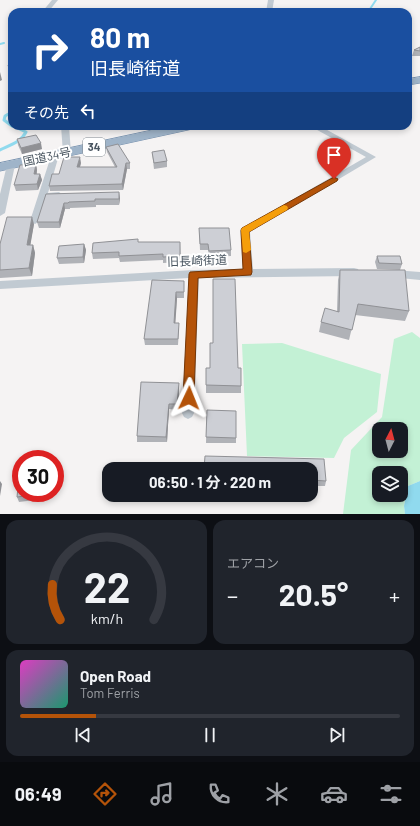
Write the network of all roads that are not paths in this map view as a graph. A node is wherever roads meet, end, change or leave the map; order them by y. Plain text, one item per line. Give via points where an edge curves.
1 (55, 0) edge
2 (48, 8) edge
3 (64, 130) edge
4 (170, 130) edge
5 (321, 130) edge
6 (61, 154) junction
7 (6, 166) edge
8 (66, 195) edge
9 (43, 196) junction
10 (0, 213) edge
11 (35, 221) dead end
12 (248, 272) junction
13 (368, 273) edge
14 (194, 274) junction
15 (383, 274) edge
16 (420, 276) edge
17 (0, 285) edge
18 (188, 413) dead end

1 - 2 street
3 - 6 street
4 - 6 highway, 国道34号 / 34
5 - 12 street via 372,157 245,230
6 - 7 highway, 国道34号 / 34
6 - 9 street
7 - 10 street
8 - 9 street
9 - 11 street
12 - 13 street, 旧長崎街道
12 - 14 street, 旧長崎街道
14 - 17 street, 旧長崎街道
14 - 18 street
15 - 16 street

